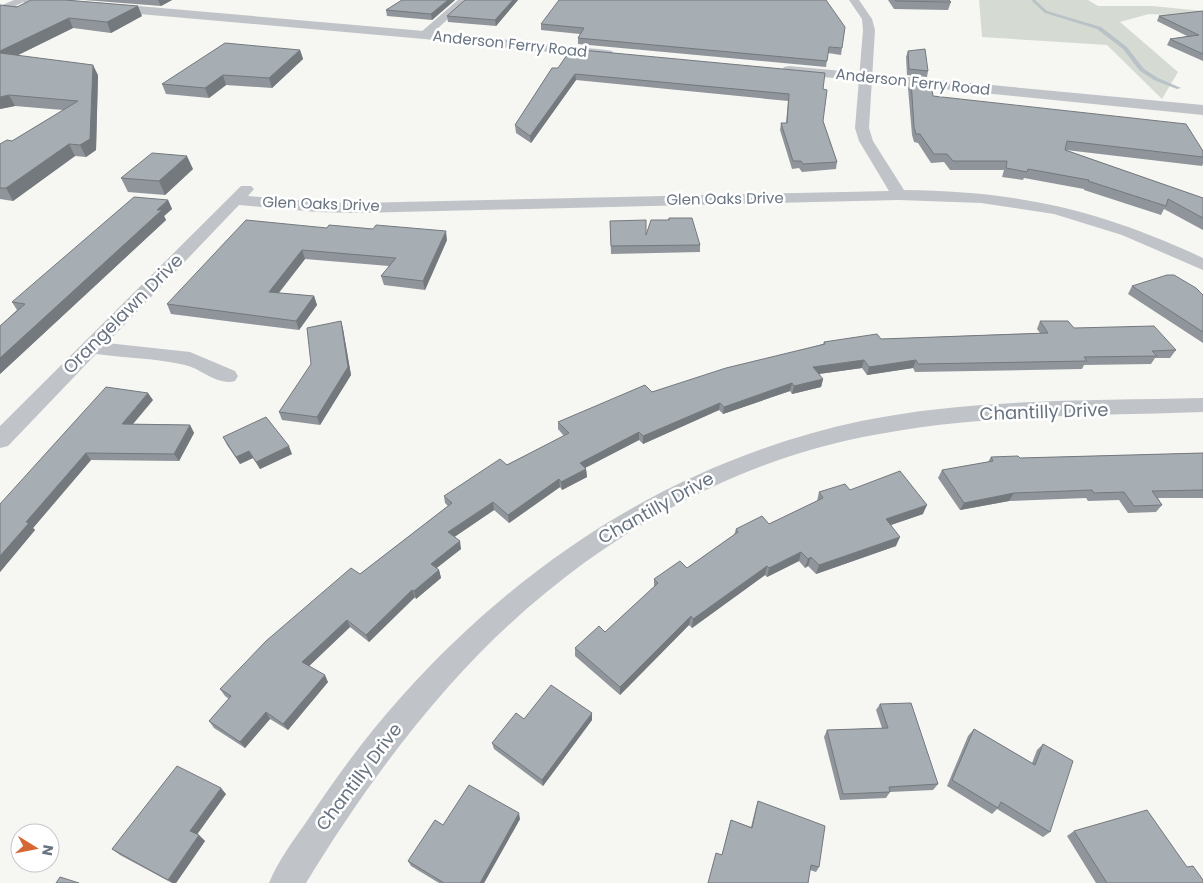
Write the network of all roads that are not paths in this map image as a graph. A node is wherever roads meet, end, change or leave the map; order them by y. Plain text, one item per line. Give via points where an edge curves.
1 (25, 0) edge
2 (464, 0) edge
3 (854, 0) edge
4 (0, 10) edge
5 (424, 35) junction
6 (624, 55) edge
7 (778, 69) edge
8 (865, 77) junction
9 (1203, 110) edge
10 (241, 194) joint
11 (899, 194) junction
12 (1203, 265) edge
13 (91, 347) junction
14 (228, 376) dead end
15 (1203, 406) edge
16 (0, 440) edge
17 (286, 883) edge

1 - 4 street
1 - 5 street, Anderson Ferry Road
2 - 5 street
3 - 8 street via 867,19 869,30
5 - 6 street, Anderson Ferry Road
7 - 8 street, Anderson Ferry Road
8 - 9 street, Anderson Ferry Road
8 - 11 street via 862,128 866,141
10 - 11 street, Glen Oaks Drive via 317,207 357,208
10 - 13 street, Orangelawn Drive
11 - 12 street, Glen Oaks Drive via 979,196 1061,210 1139,235
13 - 14 street via 190,359
13 - 16 street, Orangelawn Drive
15 - 17 street, Chantilly Drive via 1000,412 930,418 861,429 794,446 727,470 675,494 622,523 570,559 516,601 449,666 393,729 322,826

